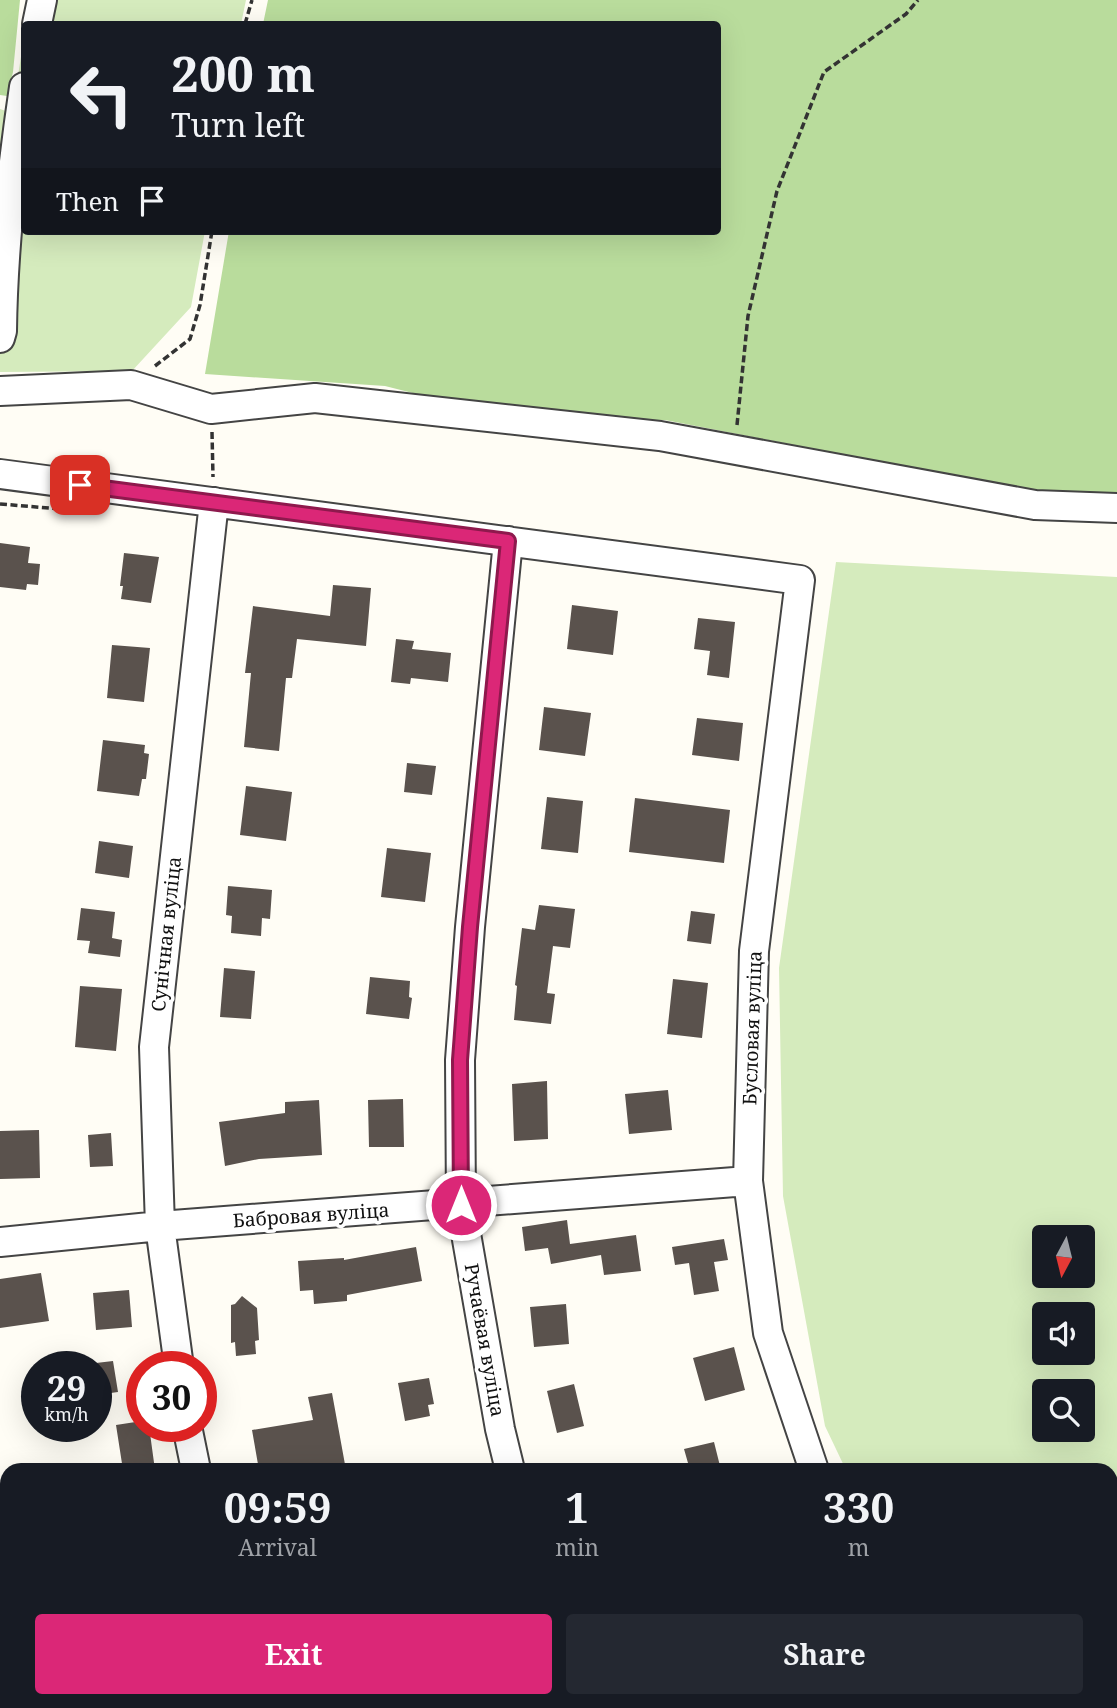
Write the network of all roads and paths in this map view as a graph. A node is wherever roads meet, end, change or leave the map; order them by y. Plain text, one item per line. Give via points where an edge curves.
1 (42, 0) edge
2 (252, 0) edge
3 (918, 0) edge
4 (38, 21) edge
5 (246, 21) edge
6 (21, 107) edge
7 (211, 235) edge
8 (0, 338) edge
9 (131, 385) junction
10 (0, 391) edge
11 (211, 409) junction
12 (735, 450) junction
13 (0, 474) edge
14 (214, 502) junction
15 (1117, 508) edge
16 (508, 541) junction
17 (748, 1181) junction
18 (461, 1205) junction
19 (160, 1226) junction
20 (0, 1242) edge
21 (177, 1351) edge
22 (190, 1442) edge
23 (195, 1463) edge
24 (508, 1463) edge
25 (812, 1463) edge

1 - 4 street
2 - 5 path
3 - 12 path via 906,14 824,72 774,204 748,316
6 - 8 street via 12,166
7 - 9 path via 190,339
9 - 10 street
9 - 11 street
11 - 12 street via 315,398 660,436
11 - 14 path
12 - 15 street via 1035,505
13 - 14 street
14 - 16 street
14 - 19 street, Сунічная вуліца via 154,1047
16 - 17 street, Бусловая вуліца via 800,580 754,951
16 - 18 street, Ручаёвая вуліца via 460,1060
17 - 18 street, Бабровая вуліца
17 - 25 street, Бусловая вуліца via 768,1333
18 - 19 street, Бабровая вуліца
18 - 24 street, Ручаёвая вуліца
19 - 20 street, Бабровая вуліца
19 - 21 street, Сунічная вуліца
22 - 23 street

